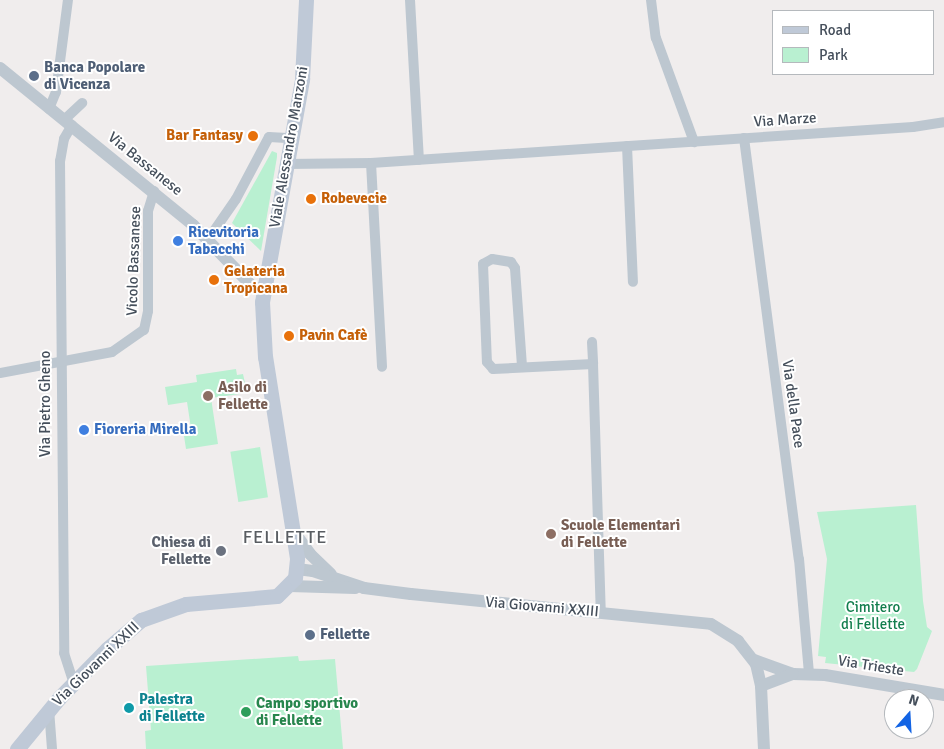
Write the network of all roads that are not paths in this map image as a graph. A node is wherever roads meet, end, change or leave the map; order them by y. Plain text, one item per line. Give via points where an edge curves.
1 (68, 0) edge
2 (306, 0) edge
3 (410, 0) edge
4 (651, 0) edge
5 (0, 68) edge
6 (82, 103) dead end
7 (49, 109) junction
8 (68, 122) junction
9 (944, 122) edge
10 (291, 138) junction
11 (744, 138) junction
12 (694, 142) junction
13 (627, 146) junction
14 (419, 160) junction
15 (371, 163) junction
16 (286, 164) junction
17 (154, 191) junction
18 (209, 238) junction
19 (633, 282) dead end
20 (263, 292) junction
21 (592, 342) dead end
22 (61, 361) junction
23 (593, 364) junction
24 (522, 366) junction
25 (382, 367) dead end
26 (0, 373) edge
27 (292, 528) junction
28 (297, 569) junction
29 (342, 580) junction
30 (290, 586) junction
31 (364, 588) junction
32 (601, 612) junction
33 (754, 660) junction
34 (793, 674) junction
35 (809, 674) junction
36 (74, 683) junction
37 (761, 686) junction
38 (944, 695) edge
39 (49, 709) junction
40 (17, 749) edge
41 (52, 749) edge
42 (764, 749) edge

1 - 7 street via 56,92
2 - 10 main road, Viale Alessandro Manzoni via 305,46
3 - 14 street
4 - 12 street via 656,38
5 - 7 street, Via Bassanese
6 - 8 street
7 - 8 street, Via Bassanese
8 - 17 street, Via Bassanese
8 - 22 street, Via Pietro Gheno via 60,161
9 - 11 street, Via Marze
10 - 16 main road, Viale Alessandro Manzoni
10 - 18 street via 270,137 236,199
11 - 12 street, Via Marze
11 - 35 street, Via della Pace via 799,559
12 - 13 street, Via Marze
13 - 14 street, Via Marze
13 - 19 street
14 - 15 street, Via Marze
15 - 16 street, Via Marze
15 - 25 street
16 - 20 main road, Viale Alessandro Manzoni
17 - 18 street, Via Bassanese
17 - 22 street, Vicolo Bassanese via 149,224 148,311 144,330 112,352
18 - 20 street, Via Bassanese via 251,285
20 - 27 main road, Via Giovanni XXIII via 265,358
21 - 23 street
22 - 26 street
22 - 36 street, Via Pietro Gheno via 64,653
23 - 24 street
23 - 32 street
24 - 24 street via 514,268 511,262 492,259 483,264 487,362 493,369
27 - 28 main road, Via Giovanni XXIII
27 - 29 street, Via Giovanni XXIII via 310,554
28 - 29 street, Via Giovanni XXIII
28 - 30 main road, Via Giovanni XXIII
29 - 31 street, Via Giovanni XXIII
30 - 31 street
30 - 36 main road, Via Giovanni XXIII via 277,596 186,604 154,613 125,632
31 - 32 street, Via Giovanni XXIII
32 - 33 street, Via Giovanni XXIII via 700,621 721,629 738,641
33 - 34 street, Via Trieste
33 - 37 street
34 - 35 street, Via Trieste
34 - 37 street, Via Trieste
35 - 38 street, Via Trieste
36 - 39 main road, Via Giovanni XXIII
37 - 42 street
39 - 40 main road, Via Giovanni XXIII
39 - 41 street

